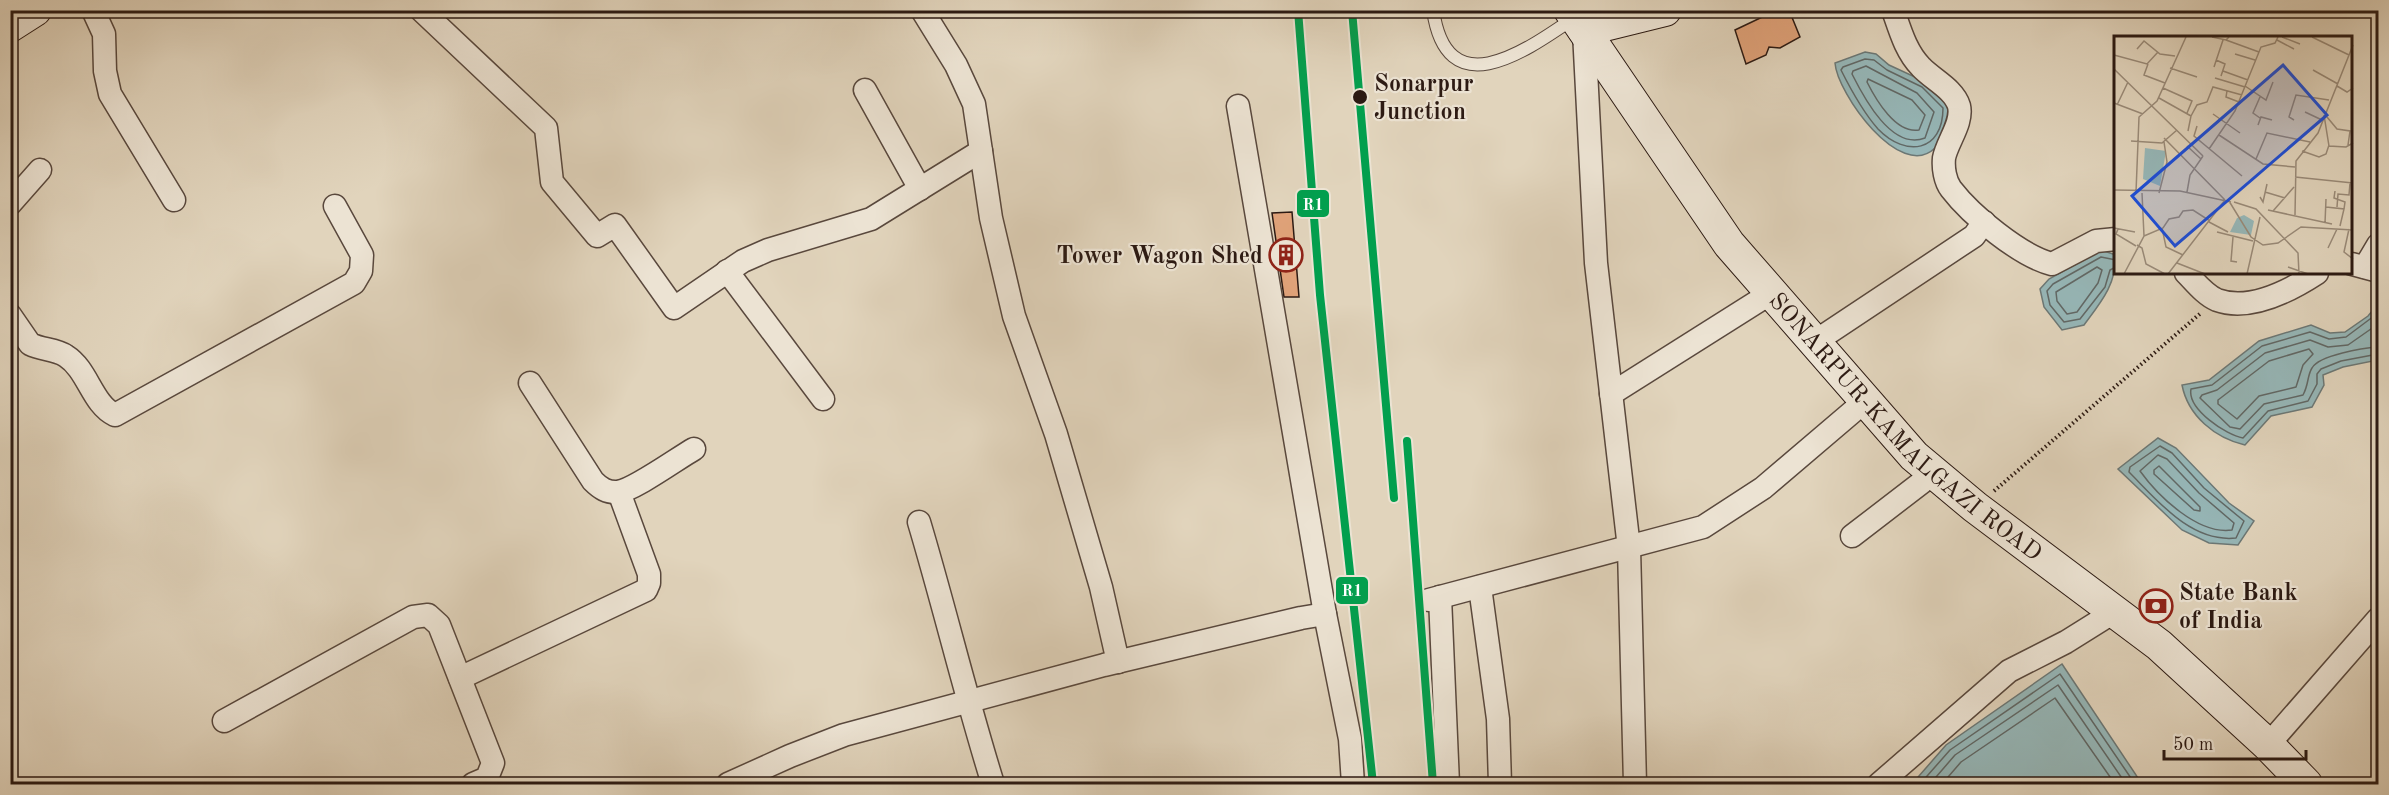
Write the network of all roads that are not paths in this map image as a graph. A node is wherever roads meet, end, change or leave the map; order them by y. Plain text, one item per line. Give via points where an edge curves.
1 (93, 10) edge
2 (421, 10) edge
3 (922, 10) edge
4 (1433, 10) edge
5 (1665, 10) edge
6 (1893, 10) edge
7 (1576, 19) edge
8 (865, 90) dead end
9 (1238, 106) dead end
10 (981, 151) junction
11 (40, 170) dead end
12 (920, 189) junction
13 (174, 200) dead end
14 (10, 204) edge
15 (335, 206) dead end
16 (1984, 222) junction
17 (2114, 239) edge
18 (2379, 245) edge
19 (2365, 268) edge
20 (727, 272) junction
21 (2187, 274) edge
22 (2315, 274) edge
23 (1771, 293) junction
24 (10, 315) edge
25 (1813, 343) junction
26 (531, 383) dead end
27 (1611, 394) junction
28 (823, 399) dead end
29 (1864, 402) junction
30 (694, 449) dead end
31 (1934, 473) junction
32 (619, 492) junction
33 (919, 522) dead end
34 (1852, 536) dead end
35 (1629, 548) junction
36 (1480, 587) junction
37 (2114, 612) junction
38 (1325, 614) junction
39 (2379, 619) edge
40 (1118, 662) junction
41 (460, 678) junction
42 (968, 703) junction
43 (224, 721) dead end
44 (2268, 745) junction
45 (473, 784) edge
46 (728, 784) edge
47 (993, 784) edge
48 (1353, 784) edge
49 (1448, 784) edge
50 (1500, 784) edge
51 (1635, 784) edge
52 (1879, 784) edge
53 (2306, 784) edge

1 - 13 street via 104,34 110,94
2 - 20 street via 546,128 552,182 597,236 615,225 674,308
3 - 10 street via 956,65 974,104
4 - 7 lane via 1437,36 1451,53 1463,62 1479,65 1523,53
5 - 7 main road
6 - 16 street via 1912,56 1954,97 1959,107 1959,118 1944,158 1945,174 1950,187
7 - 23 main road, SONARPUR-KAMALGAZI ROAD via 1729,244
7 - 27 street
8 - 12 street
9 - 38 street
10 - 12 street
10 - 40 street via 991,218 1014,316 1056,434 1101,587
11 - 14 street
12 - 20 street via 871,219 768,250
15 - 24 street via 362,255 362,271 354,283 115,415 104,406 75,363 57,352 30,344
16 - 17 street via 2039,261 2052,264 2096,241
16 - 25 street via 1974,236
18 - 19 street
20 - 28 street
21 - 22 street via 2216,300 2233,303 2277,295
23 - 25 main road, SONARPUR-KAMALGAZI ROAD
23 - 27 street
25 - 29 main road, SONARPUR-KAMALGAZI ROAD
26 - 32 street via 593,481 603,490
27 - 35 street
29 - 31 main road, SONARPUR-KAMALGAZI ROAD
29 - 35 street via 1744,502 1703,527
30 - 32 street
31 - 34 street
31 - 37 main road, SONARPUR-KAMALGAZI ROAD
32 - 41 street via 648,574 650,583 646,590
33 - 42 street via 950,625
35 - 36 street
35 - 51 street
36 - 49 street via 1434,598
36 - 50 street via 1498,718
37 - 44 main road, SONARPUR-KAMALGAZI ROAD via 2159,645
37 - 52 street via 2009,671
38 - 40 street
38 - 48 street via 1350,739
39 - 44 street
40 - 42 street
41 - 43 street via 439,625 428,615 413,617
41 - 45 street via 493,763 487,778
42 - 46 street via 844,735
42 - 47 street
44 - 53 main road, SONARPUR-KAMALGAZI ROAD

